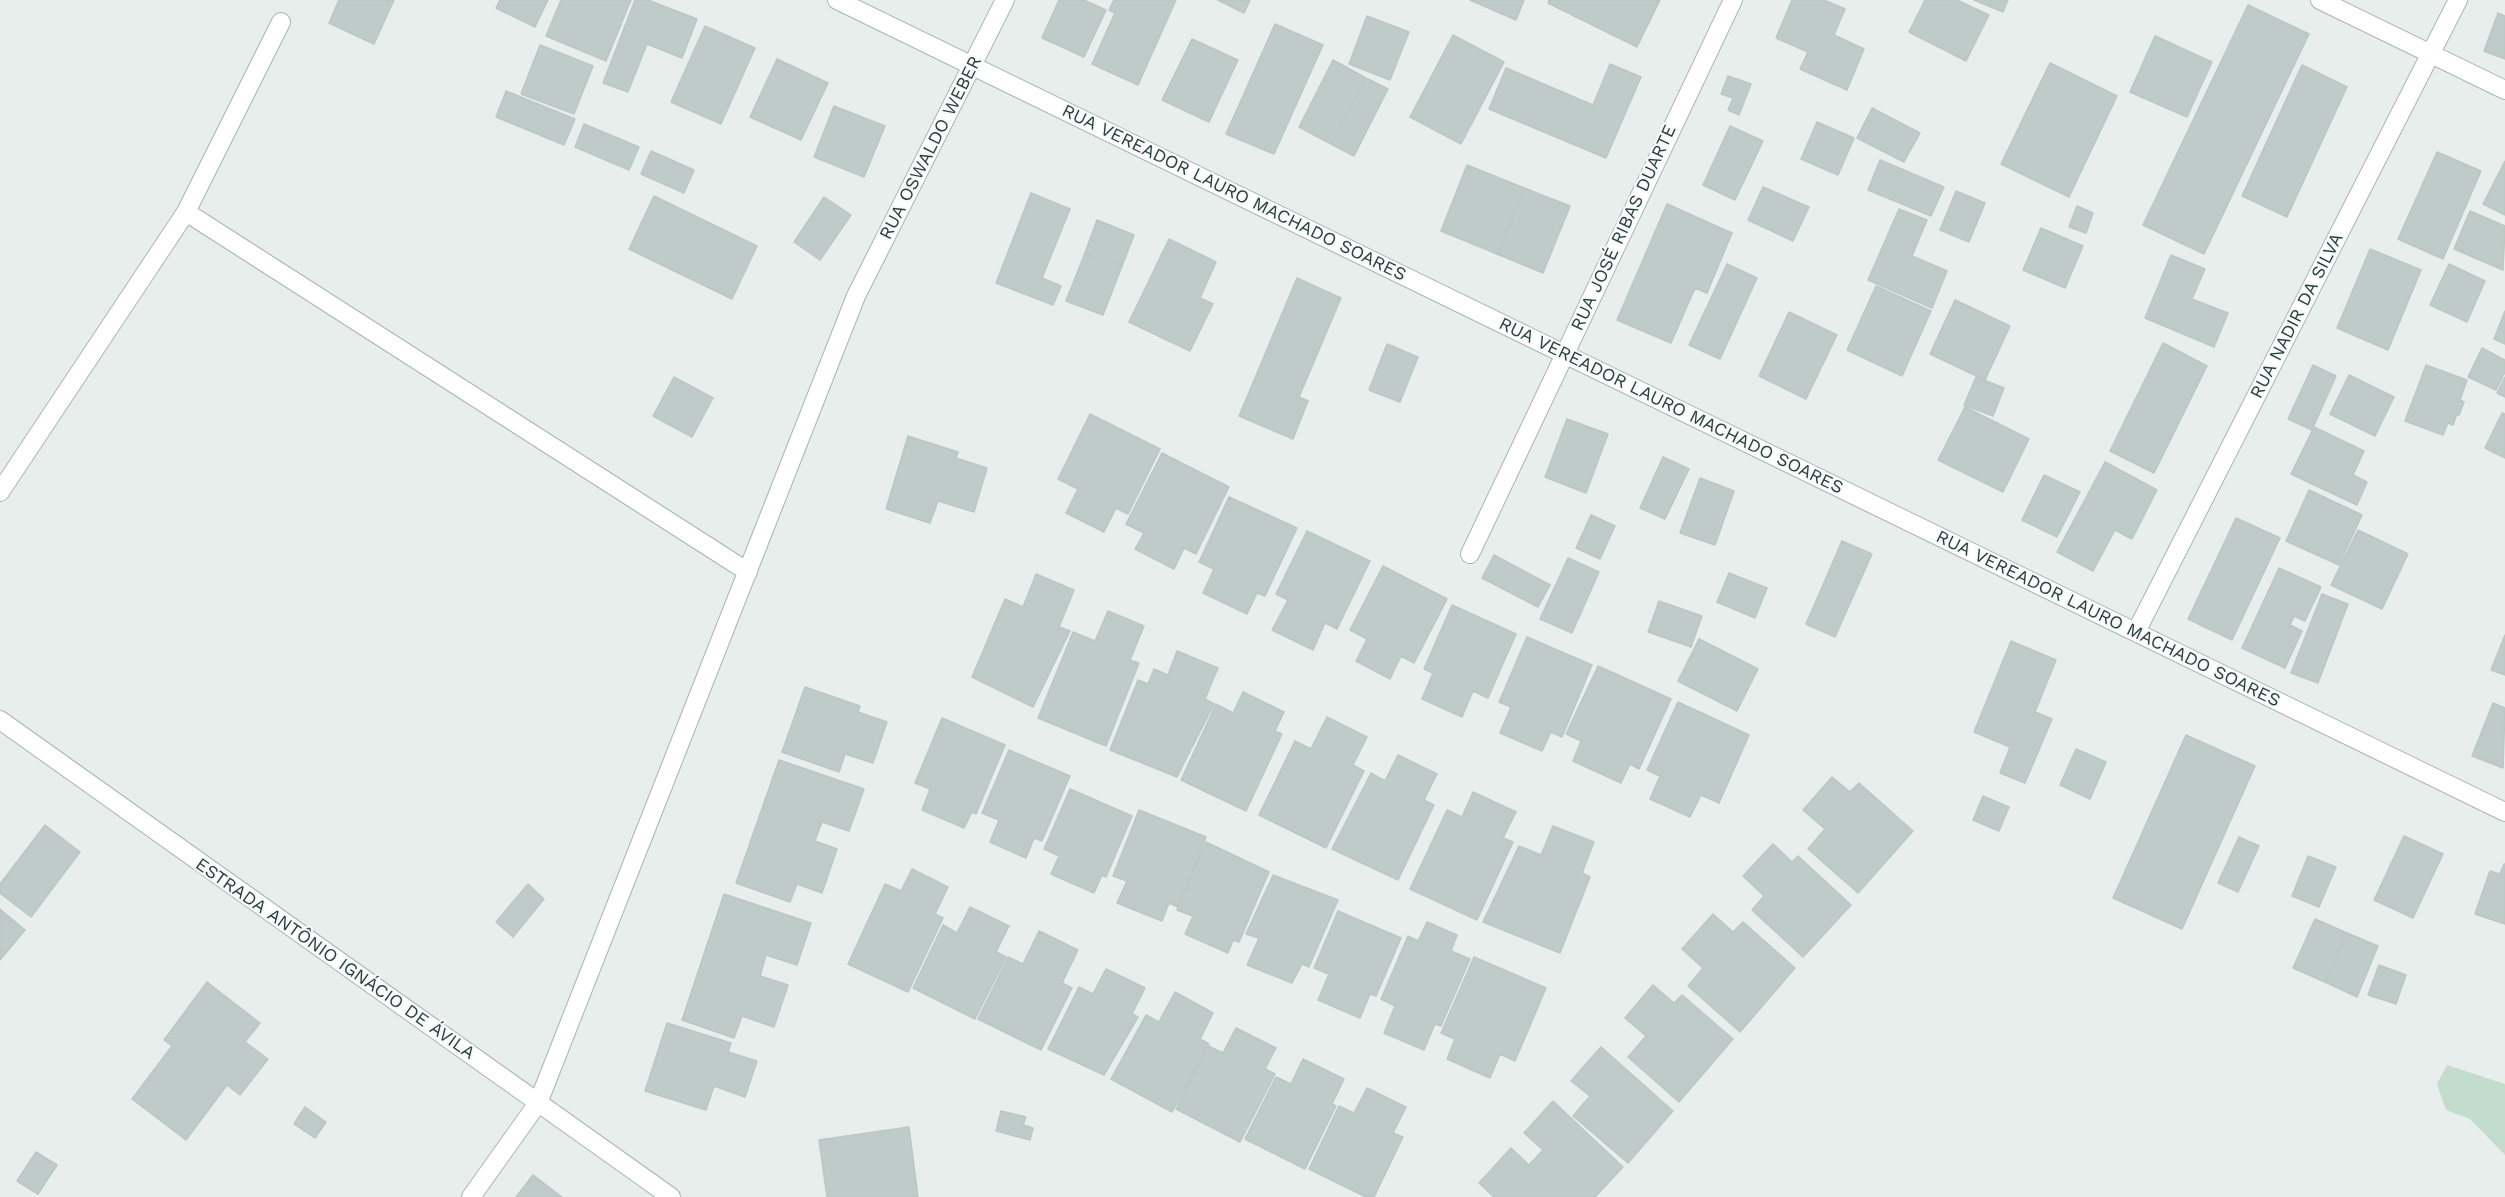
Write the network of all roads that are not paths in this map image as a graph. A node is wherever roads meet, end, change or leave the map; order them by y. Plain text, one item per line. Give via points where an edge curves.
1 (837, 0) edge
2 (1005, 0) edge
3 (1733, 0) edge
4 (2320, 0) edge
5 (2458, 0) edge
6 (280, 22) dead end
7 (2431, 54) junction
8 (972, 66) junction
9 (2505, 90) edge
10 (186, 212) junction
11 (1564, 354) junction
12 (0, 492) edge
13 (1470, 554) dead end
14 (748, 572) junction
15 (2136, 632) junction
16 (0, 720) edge
17 (2505, 812) edge
18 (538, 1103) junction
19 (471, 1197) edge
20 (671, 1197) edge

1 - 8 street, RUA VEREADOR LAURO MACHADO SOARES
2 - 8 street, RUA OSWALDO WEBER
3 - 11 street, RUA JOSÉ RIBAS DUARTE
4 - 7 street
5 - 7 street, RUA NADIR DA SILVA
6 - 10 street
7 - 9 street
7 - 15 street, RUA NADIR DA SILVA
8 - 11 street, RUA VEREADOR LAURO MACHADO SOARES
8 - 14 street, RUA OSWALDO WEBER via 856,296
10 - 12 street
10 - 14 street
11 - 13 street, RUA JOSÉ RIBAS DUARTE
11 - 15 street, RUA VEREADOR LAURO MACHADO SOARES
14 - 18 street, RUA OSWALDO WEBER
15 - 17 street, RUA VEREADOR LAURO MACHADO SOARES
16 - 18 street, ESTRADA ANTÔNIO IGNÁCIO DE ÁVILA
18 - 19 street, RUA OSWALDO WEBER
18 - 20 street, ESTRADA ANTÔNIO IGNÁCIO DE ÁVILA

